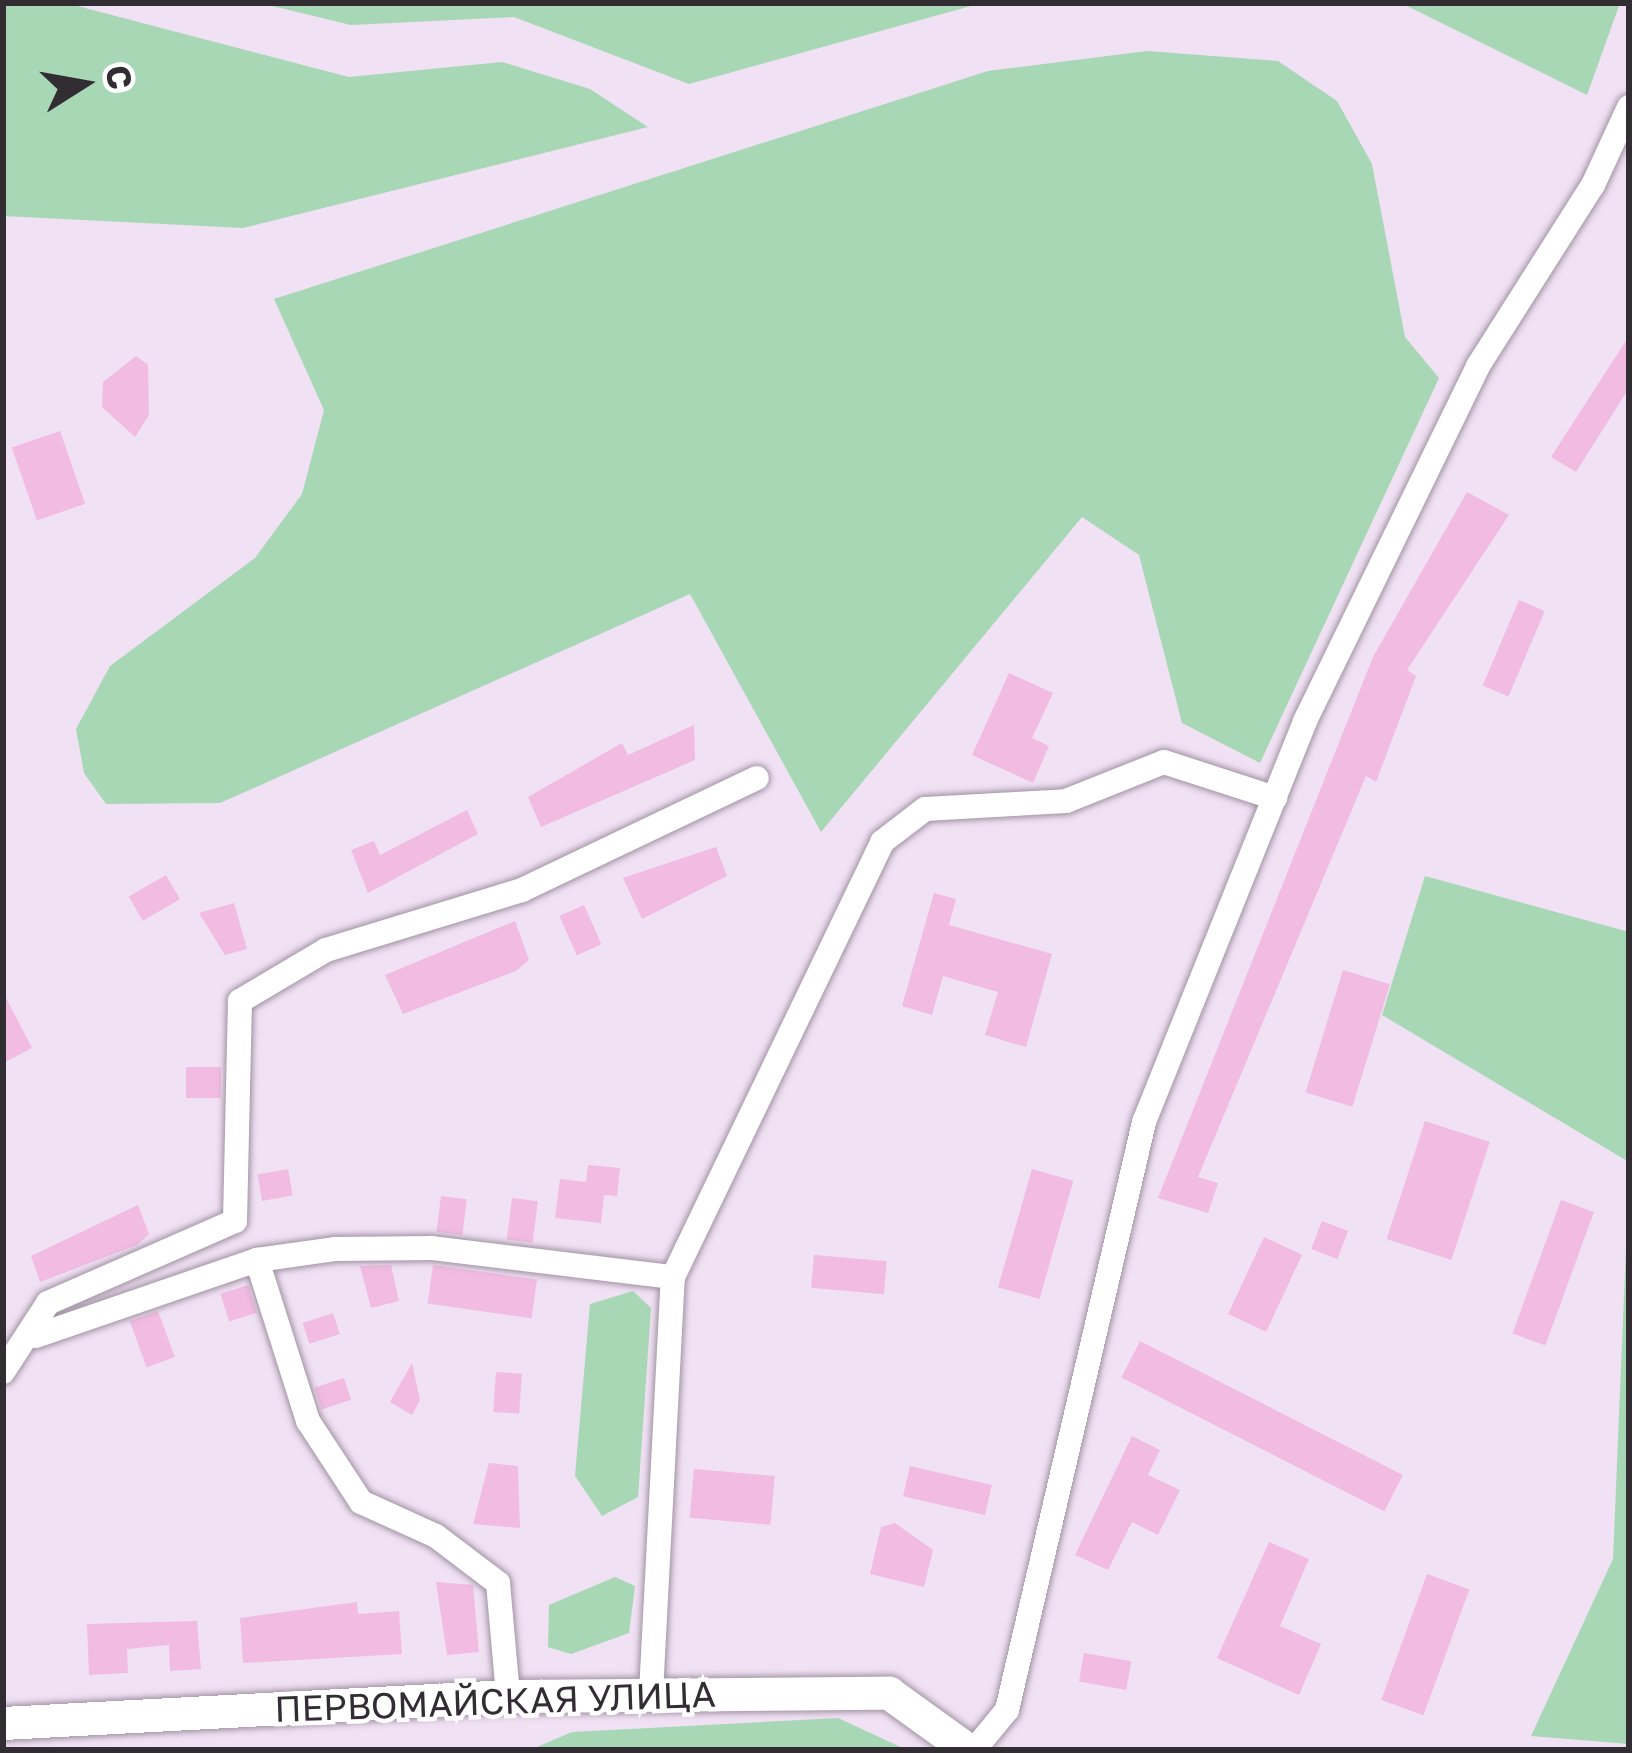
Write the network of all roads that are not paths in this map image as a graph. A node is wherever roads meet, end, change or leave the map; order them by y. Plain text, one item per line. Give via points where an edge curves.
1 (1629, 107) edge
2 (757, 778) dead end
3 (1275, 798) junction
4 (256, 1260) junction
5 (673, 1276) junction
6 (36, 1336) junction
7 (3, 1372) edge
8 (651, 1693) junction
9 (508, 1696) junction
10 (3, 1723) edge
11 (971, 1750) edge

1 - 3 street via 1593,185 1478,366
2 - 6 street via 522,890 326,950 241,1000 236,1221 48,1303
3 - 5 street via 1164,762 1105,790 1016,806 925,809 882,842
3 - 11 street via 1144,1122 1007,1710
4 - 5 street via 431,1248
4 - 6 street
4 - 9 street via 308,1421 361,1502 436,1536 498,1583
5 - 8 street
6 - 7 street
8 - 9 main road, ПЕРВОМАЙСКАЯ УЛИЦА
8 - 11 main road, ПЕРВОМАЙСКАЯ УЛИЦА via 889,1693
9 - 10 main road, ПЕРВОМАЙСКАЯ УЛИЦА

